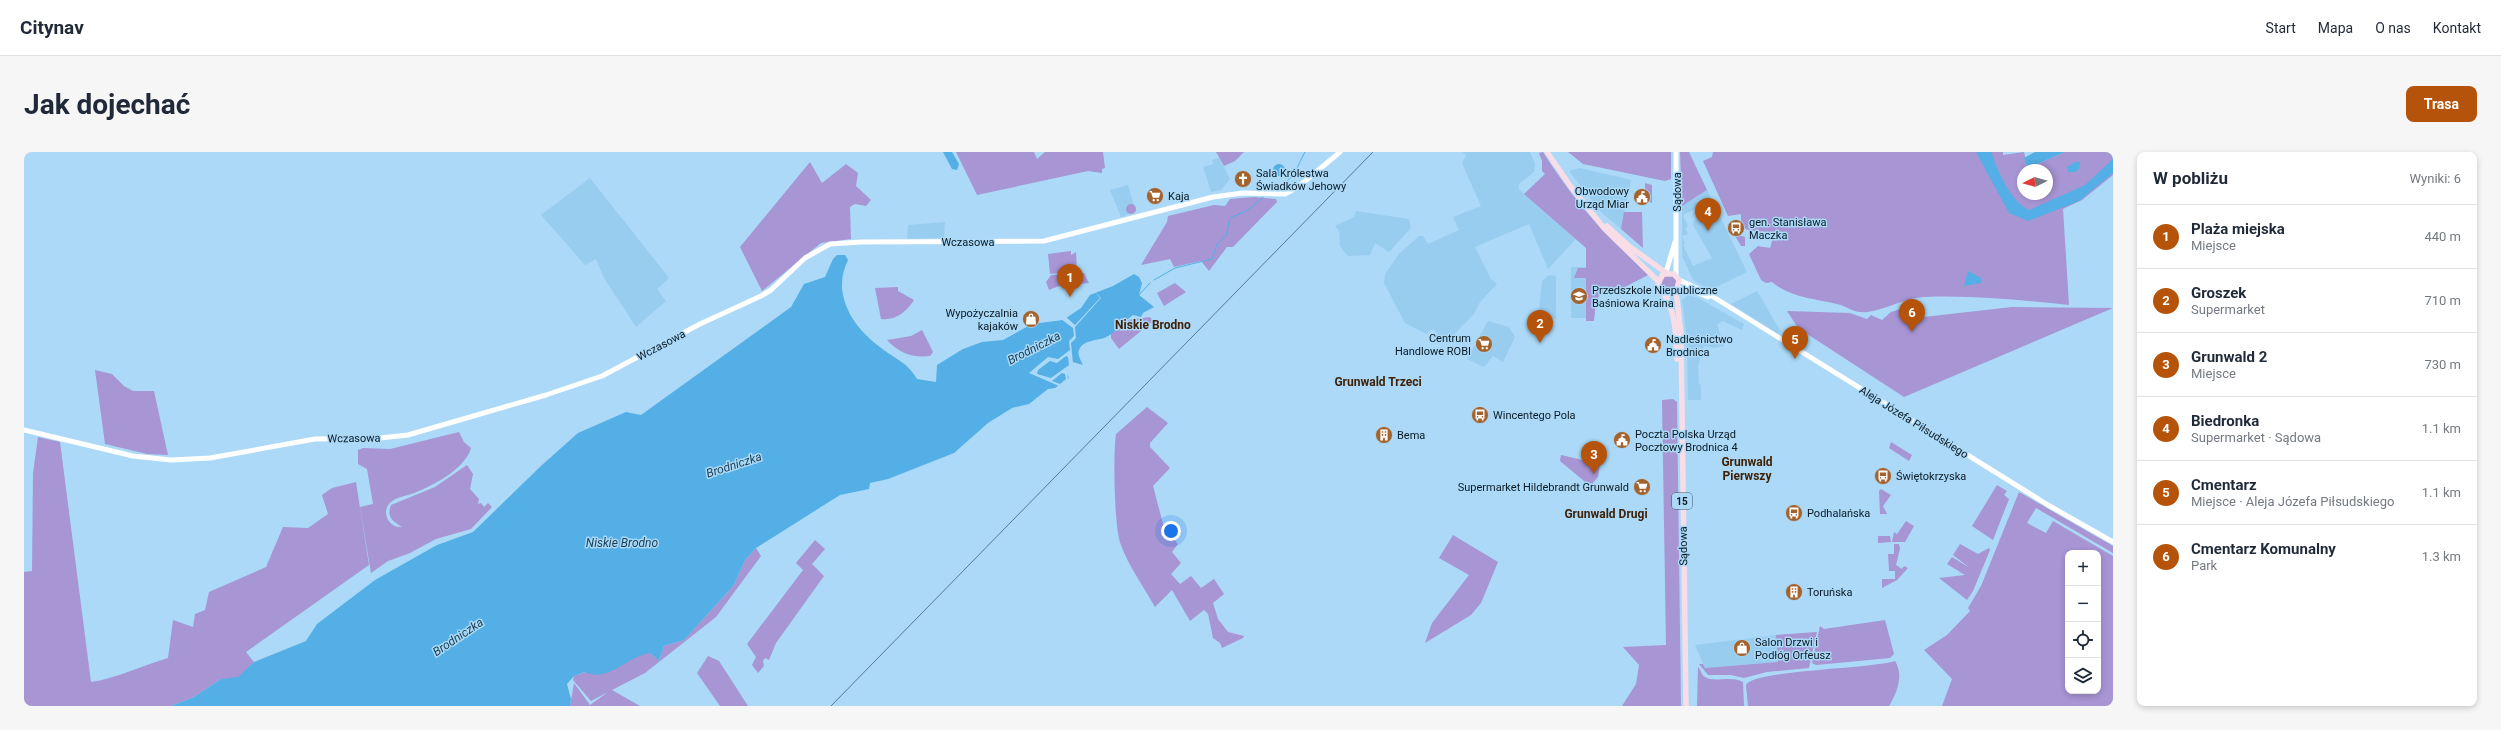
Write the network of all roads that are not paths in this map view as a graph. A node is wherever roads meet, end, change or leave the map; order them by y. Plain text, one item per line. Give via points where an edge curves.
1 (1340, 152) edge
2 (1547, 152) edge
3 (1676, 152) edge
4 (1592, 213) junction
5 (1677, 231) junction
6 (1666, 272) junction
7 (1677, 278) junction
8 (1658, 281) junction
9 (1677, 290) junction
10 (1663, 292) junction
11 (1717, 300) junction
12 (1680, 386) junction
13 (24, 430) edge
14 (2113, 542) edge
15 (1686, 706) edge

1 - 13 street, Wczasowa via 1298,187 1285,194 1255,193 1213,197 1044,241 830,244 805,258 771,290 602,376 408,435 315,439 222,456 171,460 133,456
2 - 4 main road, 15
3 - 5 street, Sądowa
4 - 6 main road, 15 via 1630,247
4 - 8 main road, 15
5 - 6 street, Sądowa via 1673,256
5 - 7 street, Sądowa
6 - 7 main road, 15
6 - 8 main road
7 - 9 main road, 15
7 - 11 street, Aleja Józefa Piłsudskiego
8 - 10 main road, 15 via 1659,289
9 - 10 main road via 1670,294
9 - 11 street, Aleja Józefa Piłsudskiego via 1686,288
9 - 12 main road, Sądowa / 15 via 1681,334
10 - 12 main road, Sądowa / 15 via 1674,318
11 - 14 street, Aleja Józefa Piłsudskiego via 2042,501
12 - 15 main road, Sądowa / 15

